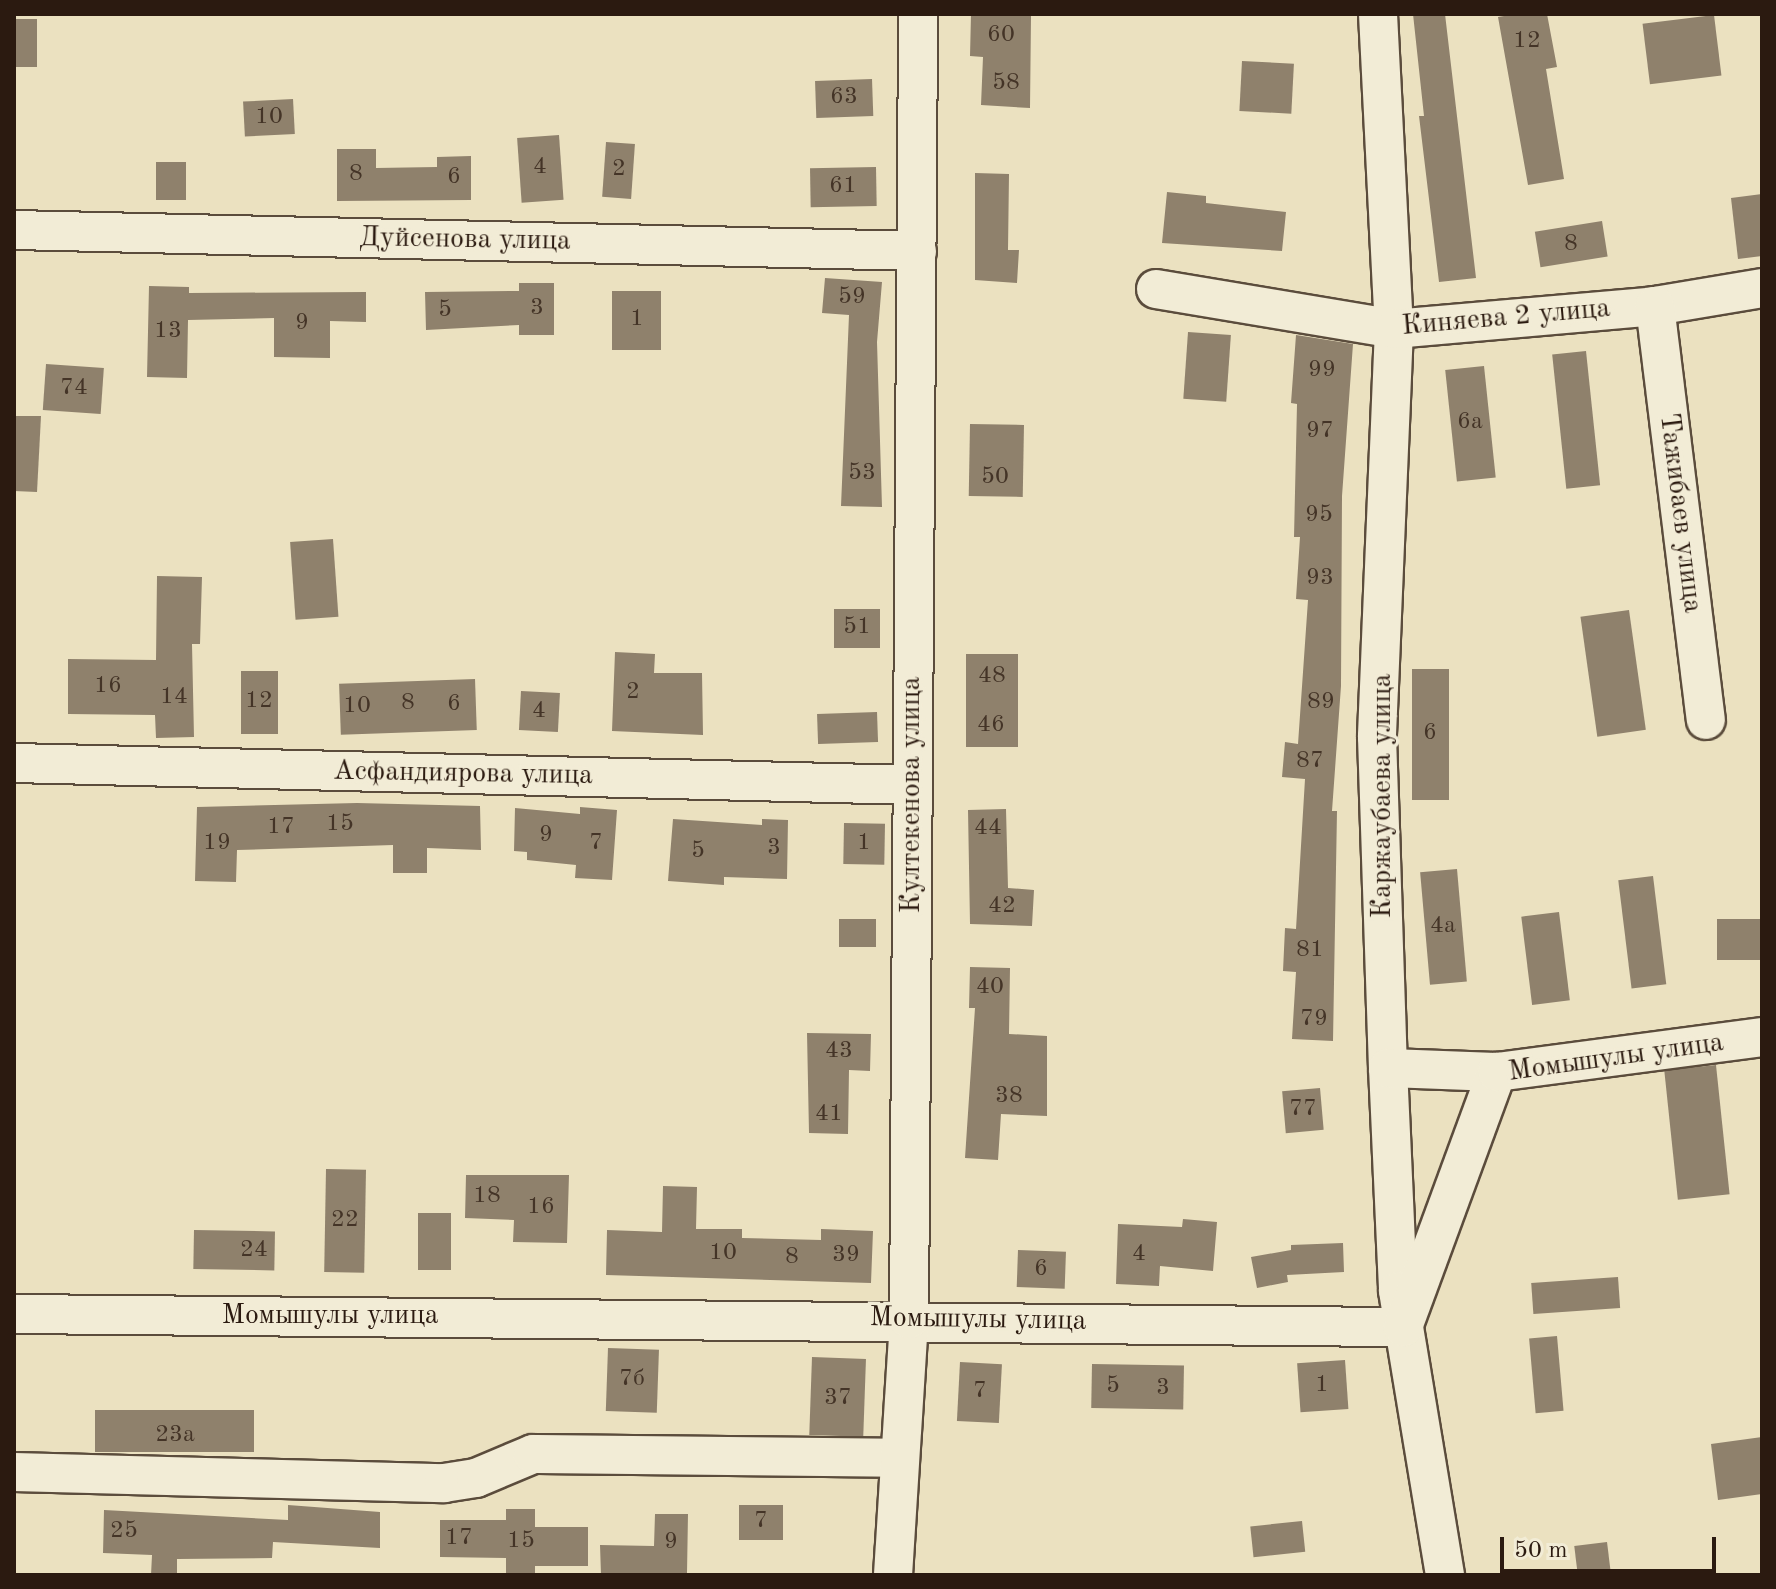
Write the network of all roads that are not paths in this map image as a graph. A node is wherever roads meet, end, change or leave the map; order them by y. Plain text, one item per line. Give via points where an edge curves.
1 (918, 14) edge
2 (1378, 14) edge
3 (14, 230) edge
4 (917, 251) junction
5 (1762, 288) edge
6 (1156, 289) dead end
7 (1655, 306) junction
8 (1394, 329) junction
9 (1706, 720) dead end
10 (14, 763) edge
11 (912, 785) junction
12 (1762, 1037) edge
13 (1388, 1068) junction
14 (1497, 1072) junction
15 (14, 1314) edge
16 (909, 1319) junction
17 (1403, 1327) junction
18 (900, 1458) junction
19 (14, 1472) edge
20 (893, 1575) edge
21 (1445, 1575) edge

1 - 4 street, Култекенова улица
2 - 8 street, Каржаубаева улица
3 - 4 street, Дуйсенова улица
4 - 11 street, Култекенова улица
5 - 7 street, Киняева 2 улица
6 - 8 street, Киняева 2 улица
7 - 8 street, Киняева 2 улица
7 - 9 street, Тажибаев улица
8 - 13 street, Каржаубаева улица via 1377,737
10 - 11 street, Асфандиярова улица
11 - 16 street, Култекенова улица
12 - 14 street, Момышулы улица
13 - 14 street
13 - 17 street, Каржаубаева улица
14 - 17 street, Момышулы улица
15 - 16 street, Момышулы улица
16 - 17 street, Момышулы улица
16 - 18 street, Култекенова улица
17 - 21 street, Каржаубаева улица
18 - 19 street via 533,1454 476,1478 444,1483
18 - 20 street, Култекенова улица

